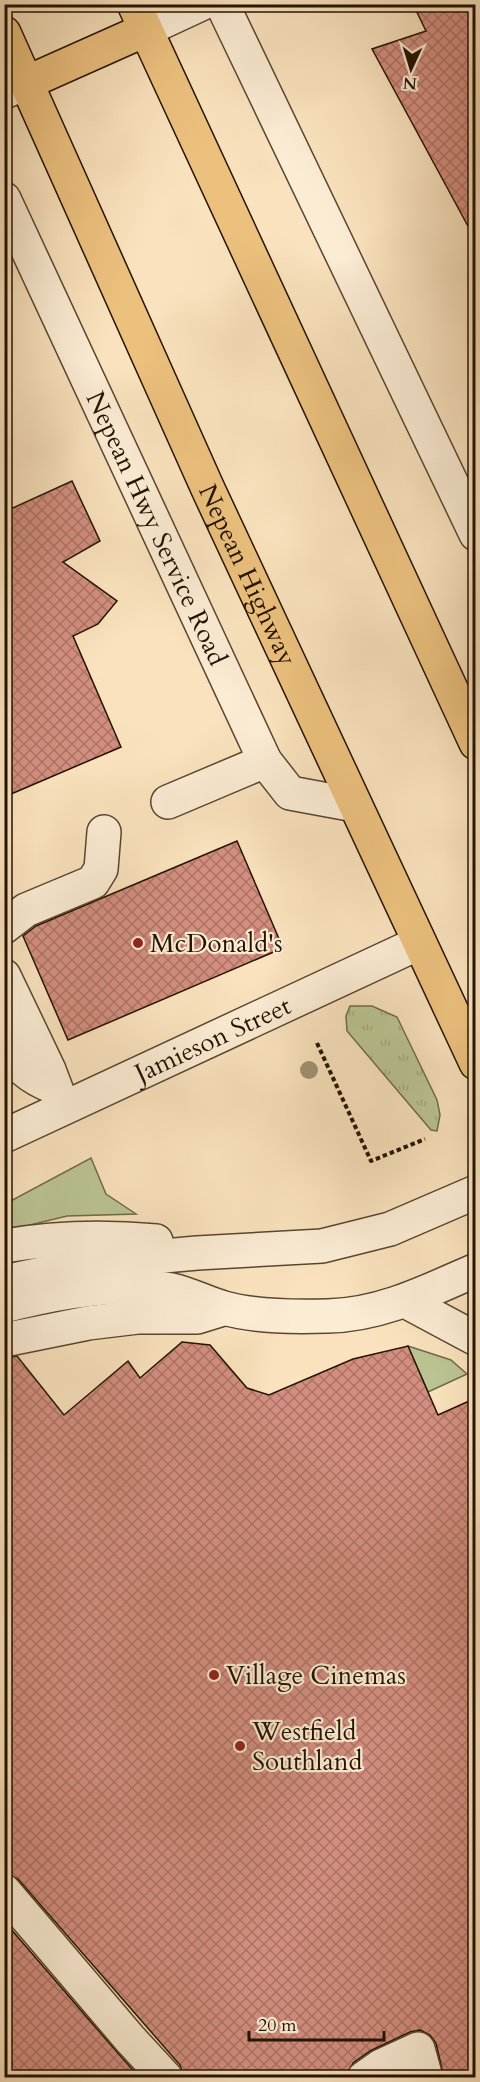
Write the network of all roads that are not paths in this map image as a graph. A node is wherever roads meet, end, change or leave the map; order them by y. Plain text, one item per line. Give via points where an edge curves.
1 (201, 4) edge
2 (222, 4) edge
3 (139, 17) edge
4 (4, 33) edge
5 (15, 87) edge
6 (4, 199) edge
7 (476, 534) edge
8 (476, 743) edge
9 (265, 761) junction
10 (168, 802) dead end
11 (355, 805) junction
12 (104, 832) dead end
13 (4, 927) edge
14 (419, 943) junction
15 (4, 976) edge
16 (4, 1041) edge
17 (476, 1063) edge
18 (58, 1097) junction
19 (8, 1126) edge
20 (476, 1192) edge
21 (4, 1246) edge
22 (245, 1250) junction
23 (476, 1270) edge
24 (98, 1276) junction
25 (4, 1282) edge
26 (405, 1301) junction
27 (4, 1306) edge
28 (225, 1308) junction
29 (476, 1339) edge
30 (4, 1340) edge
31 (4, 1891) edge
32 (424, 2068) edge
33 (166, 2078) edge
34 (364, 2078) edge

1 - 3 street
2 - 7 street
3 - 5 highway
3 - 8 highway
4 - 5 highway, Nepean Highway
5 - 11 highway, Nepean Highway
6 - 9 street, Nepean Hwy Service Road
9 - 10 street
9 - 11 street, Nepean Hwy Service Road via 290,793
11 - 14 highway, Nepean Highway
12 - 13 street via 101,869 93,882 26,910
14 - 17 highway, Nepean Highway
14 - 18 street, Jamieson Street
15 - 18 street
16 - 18 street via 31,1079
18 - 19 street, Jamieson Street
20 - 22 street via 359,1238 322,1246
21 - 22 street via 93,1236
22 - 24 street
23 - 26 street
24 - 25 street
24 - 27 street
24 - 28 street via 173,1290
26 - 28 street via 364,1313 330,1316 280,1316
26 - 29 street
28 - 30 street via 197,1317 138,1317
31 - 33 street
32 - 34 street via 381,2066

